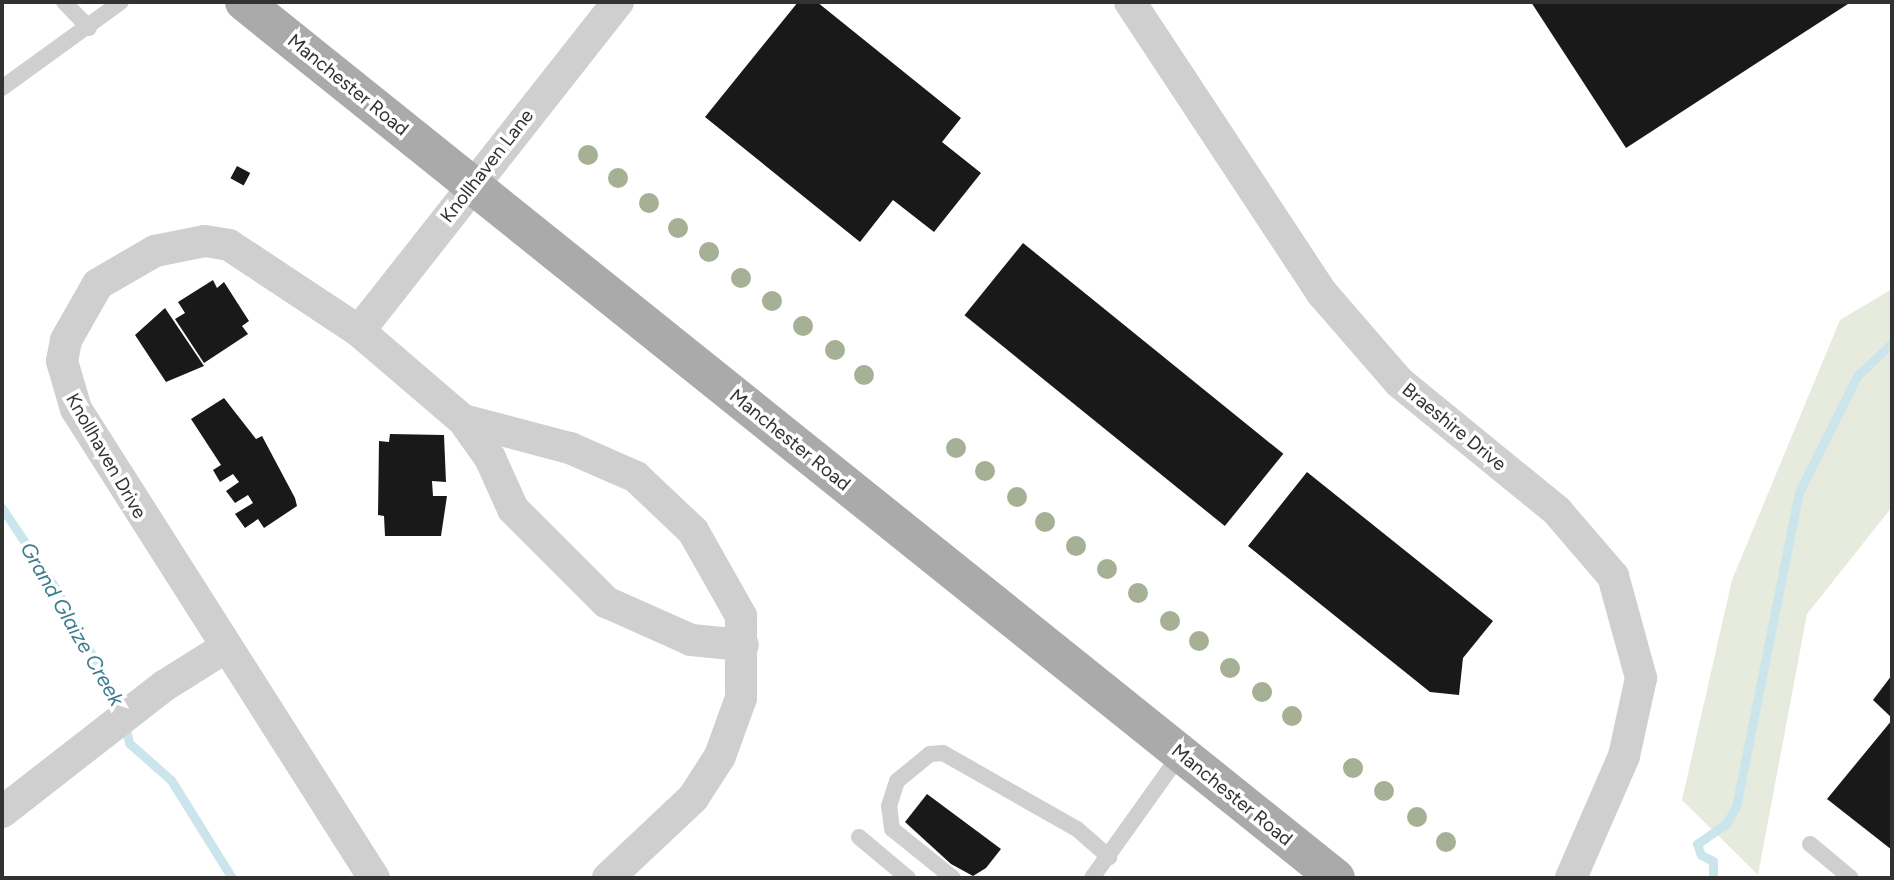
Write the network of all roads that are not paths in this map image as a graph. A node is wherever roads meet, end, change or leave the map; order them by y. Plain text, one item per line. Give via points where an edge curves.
1 (64, 2) edge
2 (121, 2) edge
3 (244, 2) edge
4 (618, 2) edge
5 (1130, 2) edge
6 (89, 28) junction
7 (2, 88) edge
8 (471, 185) junction
9 (359, 331) junction
10 (463, 420) junction
11 (743, 645) junction
12 (223, 649) junction
13 (1181, 753) junction
14 (4, 807) edge
15 (859, 837) dead end
16 (1810, 844) dead end
17 (1109, 857) junction
18 (373, 878) edge
19 (608, 878) edge
20 (908, 878) edge
21 (953, 878) edge
22 (1092, 878) edge
23 (1336, 878) edge
24 (1571, 878) edge
25 (1851, 878) edge

1 - 6 lane
2 - 6 lane
3 - 8 main road, Manchester Road
4 - 8 street, Knollhaven Lane
5 - 24 street, Braeshire Drive via 1322,293 1399,382 1557,511 1613,576 1641,678 1624,756
6 - 7 lane
8 - 9 street, Knollhaven Lane
8 - 13 main road, Manchester Road
9 - 10 street, Knollhaven Drive
9 - 12 street, Knollhaven Drive via 229,246 205,242 155,251 98,284 73,319 62,361 76,409
10 - 11 street, Knollhaven Drive via 513,509 606,602 691,640
10 - 11 street, Knollhaven Drive via 570,447 636,477 692,531 714,562 741,616
11 - 19 street, Knollhaven Drive via 741,698 720,756 693,798
12 - 14 street via 164,686
12 - 18 street, Knollhaven Drive
13 - 17 lane
13 - 23 main road, Manchester Road
15 - 20 lane
16 - 25 lane
17 - 21 lane via 1077,829 943,752 906,768 889,806 892,829
17 - 22 lane

